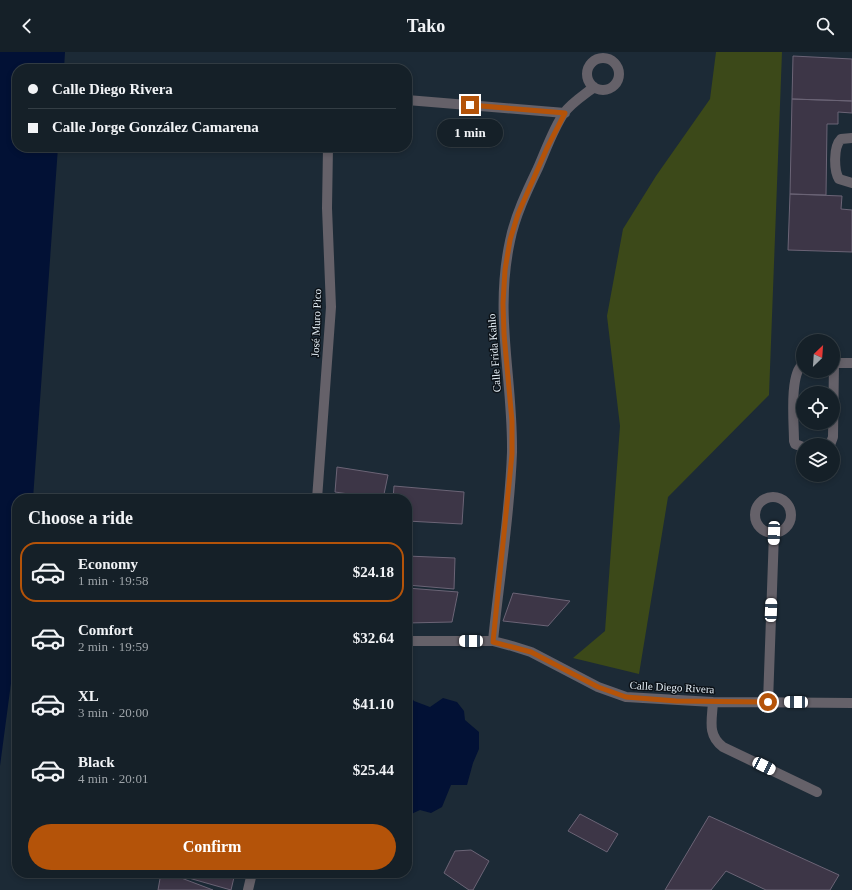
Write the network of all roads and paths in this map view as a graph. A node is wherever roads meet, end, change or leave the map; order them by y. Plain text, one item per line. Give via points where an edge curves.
1 (594, 88) dead end
2 (412, 100) edge
3 (565, 113) junction
4 (852, 138) edge
5 (328, 152) edge
6 (852, 183) edge
7 (840, 363) edge
8 (852, 363) edge
9 (796, 374) edge
10 (833, 378) edge
11 (833, 438) edge
12 (796, 444) edge
13 (317, 494) edge
14 (774, 533) dead end
15 (412, 641) edge
16 (493, 642) junction
17 (713, 702) junction
18 (768, 702) junction
19 (852, 703) edge
20 (817, 792) dead end
21 (251, 878) edge
22 (248, 890) edge

1 - 3 street, Calle Frida Kahlo
2 - 3 street
3 - 16 street, Calle Frida Kahlo via 518,214 505,270 504,327 512,421 512,454
4 - 6 street via 840,139 836,146 836,175 840,180
5 - 13 street, José Muro Pico via 327,208 331,307
7 - 8 street
9 - 12 street
10 - 11 street
14 - 18 street
15 - 16 street, Calle Diego Rivera
16 - 17 street, Calle Diego Rivera via 531,652 598,687 626,697
17 - 18 street, Calle Diego Rivera
17 - 20 street via 712,734 716,741 723,747
18 - 19 street, Calle Diego Rivera
21 - 22 street

